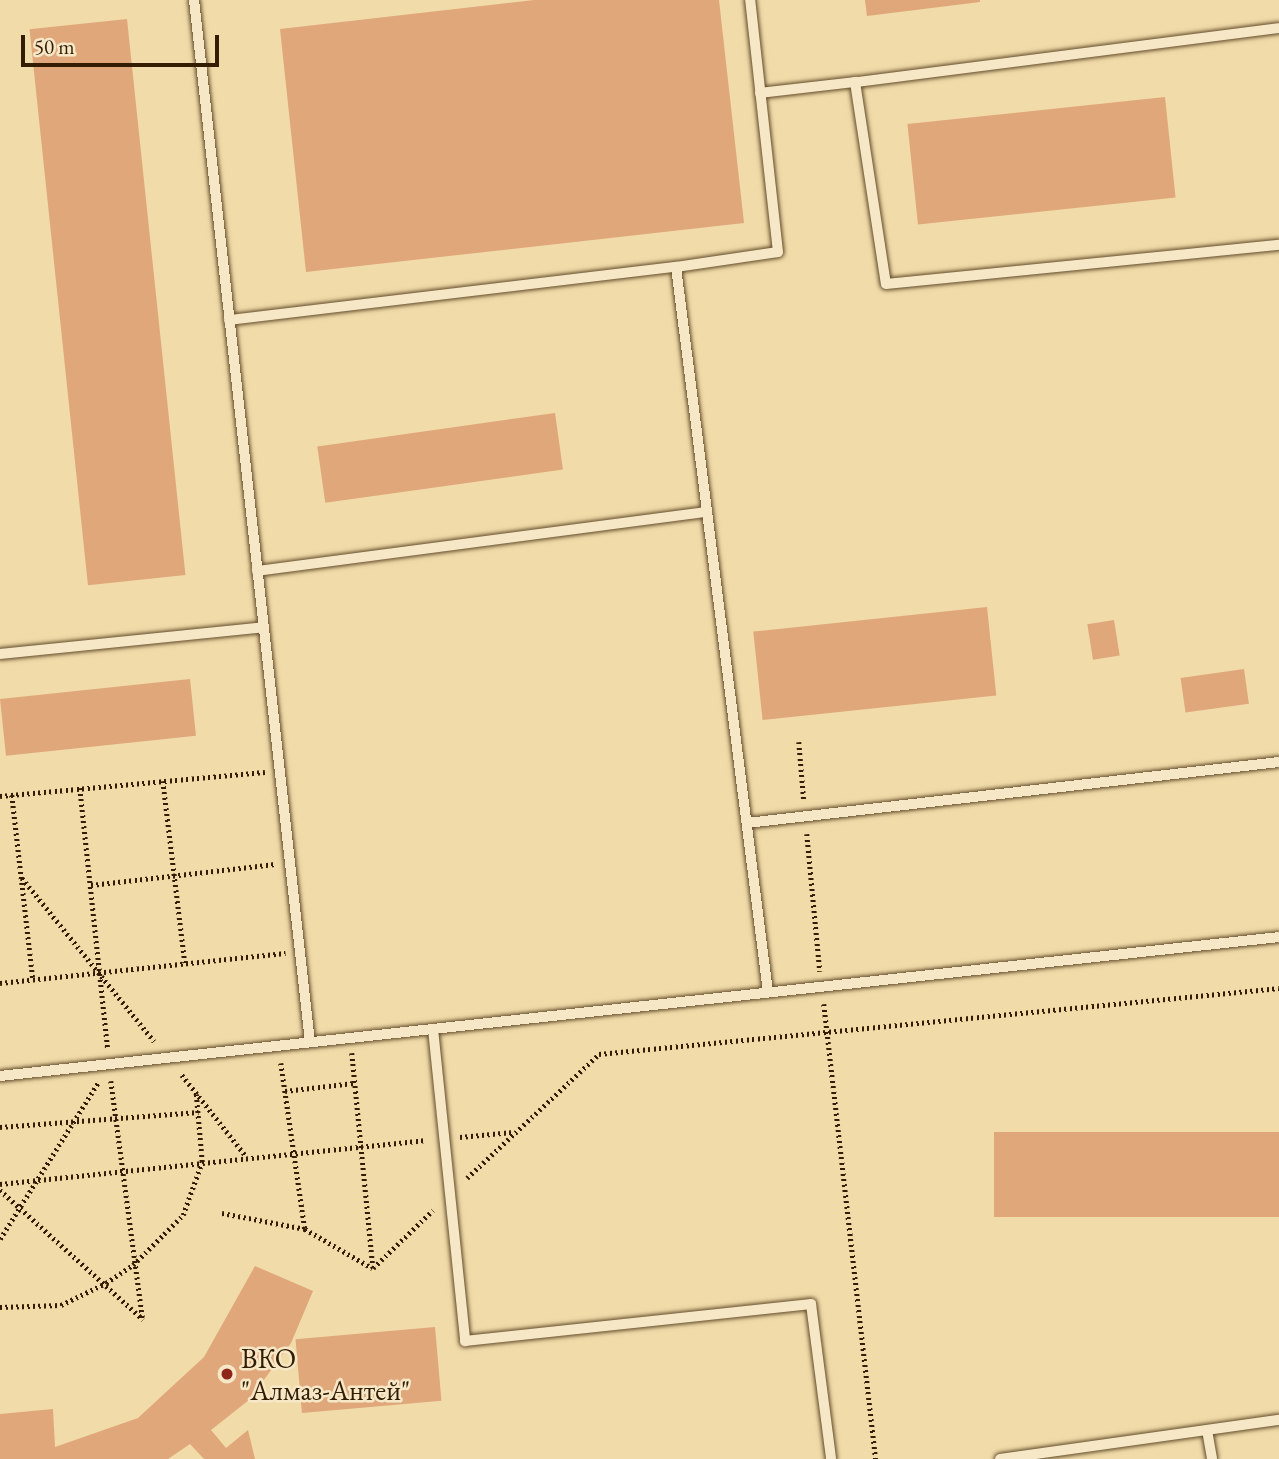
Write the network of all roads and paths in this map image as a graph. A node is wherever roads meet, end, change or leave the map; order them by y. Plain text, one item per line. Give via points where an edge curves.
1 (194, 0) edge
2 (750, 0) edge
3 (1279, 28) edge
4 (855, 82) junction
5 (760, 93) junction
6 (1279, 245) edge
7 (676, 267) junction
8 (229, 320) junction
9 (707, 512) junction
10 (257, 571) junction
11 (264, 628) junction
12 (0, 654) edge
13 (799, 742) dead end
14 (1279, 762) edge
15 (279, 770) junction
16 (163, 781) junction
17 (80, 788) junction
18 (12, 794) junction
19 (0, 796) edge
20 (806, 819) junction
21 (747, 823) junction
22 (290, 862) junction
23 (176, 875) junction
24 (22, 878) junction
25 (91, 885) junction
26 (1279, 937) edge
27 (300, 951) junction
28 (185, 963) junction
29 (100, 972) junction
30 (33, 980) junction
31 (0, 983) edge
32 (822, 986) junction
33 (1279, 988) edge
34 (768, 992) junction
35 (433, 1029) junction
36 (828, 1032) junction
37 (351, 1038) junction
38 (310, 1042) junction
39 (278, 1046) junction
40 (168, 1058) junction
41 (109, 1064) junction
42 (0, 1076) edge
43 (354, 1083) junction
44 (285, 1091) junction
45 (196, 1093) junction
46 (198, 1112) junction
47 (115, 1118) junction
48 (76, 1122) junction
49 (0, 1127) edge
50 (514, 1132) junction
51 (443, 1138) junction
52 (360, 1146) junction
53 (295, 1152) junction
54 (247, 1156) junction
55 (202, 1161) junction
56 (121, 1170) junction
57 (39, 1179) junction
58 (0, 1184) edge
59 (0, 1190) edge
60 (449, 1196) junction
61 (21, 1208) junction
62 (222, 1213) dead end
63 (305, 1229) junction
64 (0, 1239) edge
65 (133, 1265) junction
66 (373, 1268) junction
67 (106, 1283) junction
68 (0, 1307) edge
69 (1279, 1420) edge
70 (1207, 1430) junction
71 (831, 1459) edge
72 (876, 1459) edge
73 (1000, 1459) edge
74 (1212, 1459) edge

1 - 8 lane
2 - 5 lane
3 - 4 lane
4 - 5 lane
4 - 6 lane via 886,284
5 - 7 lane via 778,252
7 - 8 lane
7 - 9 lane
8 - 10 lane
9 - 10 lane
9 - 21 lane
10 - 11 lane
11 - 12 lane
11 - 15 lane
13 - 20 path
14 - 20 lane
15 - 16 path
15 - 22 lane
16 - 17 path
16 - 23 path
17 - 18 path
17 - 25 path
18 - 19 path
18 - 24 path
20 - 21 lane
20 - 32 path
21 - 34 lane
22 - 23 path
22 - 27 lane
23 - 25 path
23 - 28 path
24 - 29 path
24 - 30 path
25 - 29 path
26 - 32 lane
27 - 28 path
27 - 38 lane
28 - 29 path
29 - 30 path
29 - 40 path
29 - 41 path
30 - 31 path
32 - 34 lane
32 - 36 path
33 - 36 path
34 - 35 lane
35 - 37 lane
35 - 51 lane
36 - 50 path via 598,1054
36 - 72 path
37 - 38 lane
37 - 43 path
38 - 39 lane
39 - 40 lane
39 - 44 path
40 - 41 lane
40 - 45 path
41 - 42 lane
41 - 47 path
41 - 48 path
43 - 44 path
43 - 52 path
44 - 53 path
45 - 46 path
45 - 54 path
46 - 47 path
46 - 55 path
47 - 48 path
47 - 56 path
48 - 49 path
48 - 57 path
50 - 51 path
50 - 60 path
51 - 52 path
51 - 60 lane
52 - 53 path
52 - 66 path
53 - 54 path
53 - 63 path
54 - 55 path
55 - 56 path
55 - 65 path via 183,1215
56 - 57 path
56 - 65 path
57 - 58 path
57 - 61 path
59 - 61 path
60 - 66 path
60 - 71 lane via 465,1340 811,1304
61 - 64 path
61 - 67 path
62 - 63 path
63 - 66 path
65 - 67 path
65 - 67 path via 143,1320
67 - 68 path via 61,1305
69 - 70 lane
70 - 73 lane
70 - 74 lane

